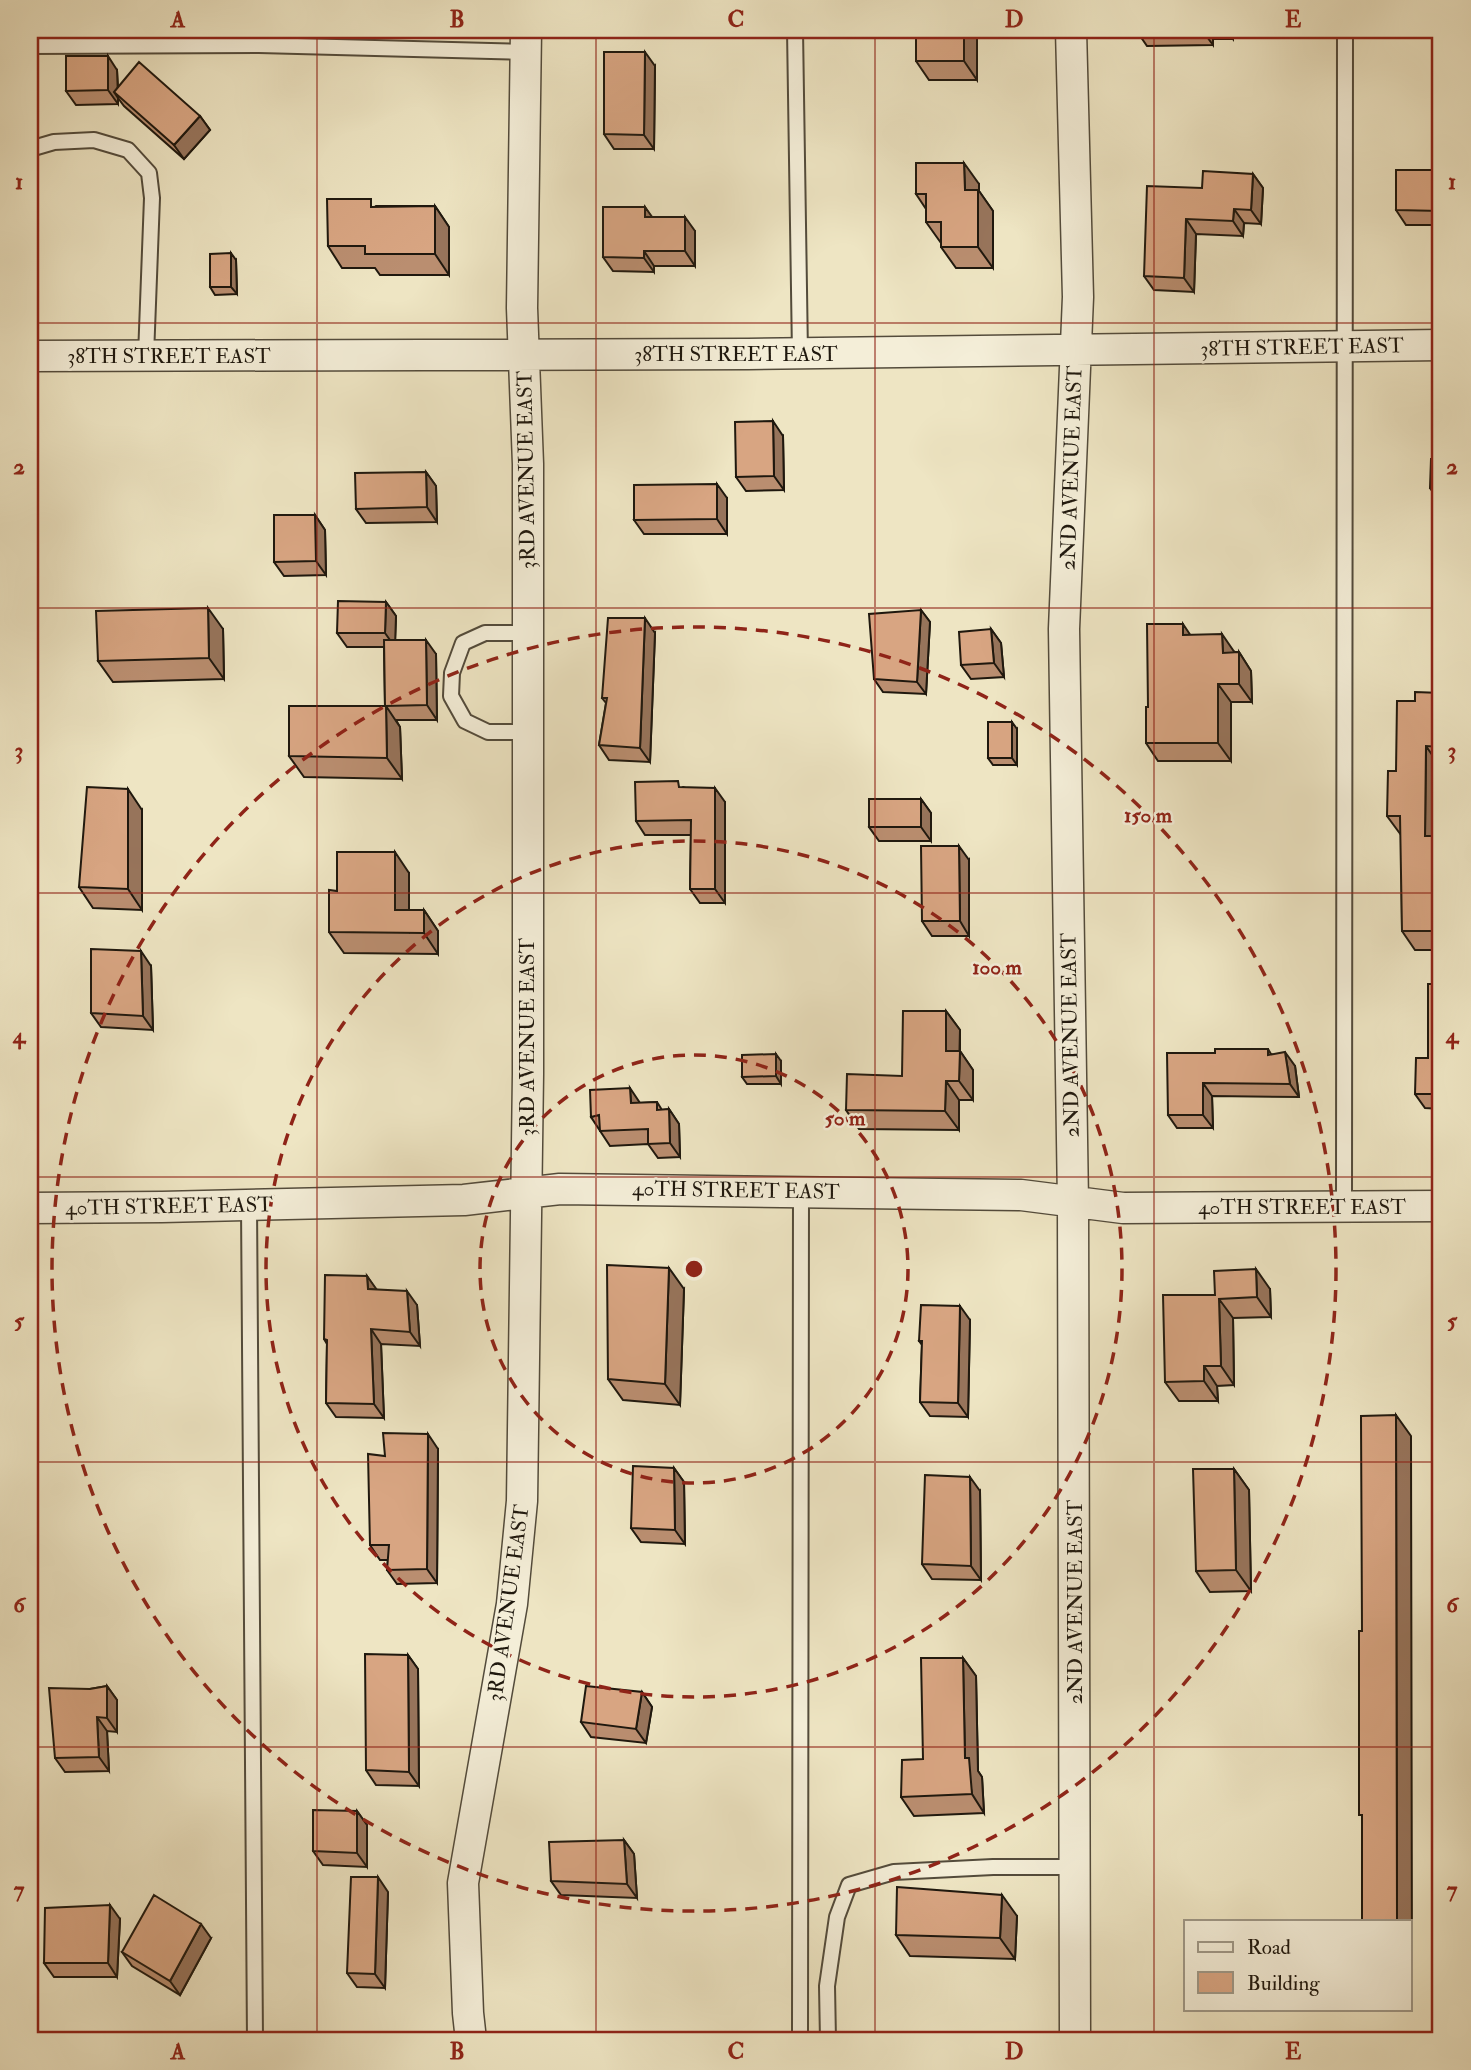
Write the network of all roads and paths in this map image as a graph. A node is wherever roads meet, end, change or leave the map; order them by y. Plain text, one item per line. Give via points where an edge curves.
1 (259, 30) edge
2 (794, 30) edge
3 (1071, 30) edge
4 (1345, 30) edge
5 (526, 41) edge
6 (259, 45) junction
7 (30, 47) edge
8 (30, 149) edge
9 (1441, 345) edge
10 (1345, 346) junction
11 (1076, 351) junction
12 (800, 354) junction
13 (524, 355) junction
14 (30, 356) edge
15 (146, 356) junction
16 (528, 632) junction
17 (528, 732) junction
18 (801, 1191) junction
19 (526, 1193) junction
20 (1073, 1202) junction
21 (249, 1205) junction
22 (1441, 1206) edge
23 (1344, 1207) junction
24 (30, 1208) edge
25 (1075, 1867) junction
26 (255, 2040) edge
27 (471, 2040) edge
28 (800, 2040) edge
29 (828, 2040) edge
30 (1075, 2040) edge

1 - 6 lane
2 - 12 lane
3 - 11 street, 2ND AVENUE EAST
4 - 10 lane
5 - 6 lane
5 - 13 street, 3RD AVENUE EAST
6 - 7 lane
8 - 15 lane via 54,142 94,140 128,149 149,173
9 - 10 street, 38TH STREET EAST
10 - 11 street, 38TH STREET EAST
10 - 23 lane
11 - 12 street, 38TH STREET EAST
11 - 20 street, 2ND AVENUE EAST via 1064,629
12 - 13 street, 38TH STREET EAST
13 - 15 street, 38TH STREET EAST
13 - 16 street, 3RD AVENUE EAST
14 - 15 street, 38TH STREET EAST
16 - 17 street, 3RD AVENUE EAST
16 - 17 lane via 485,634 463,643 452,673 451,696 465,721 488,732
17 - 19 street, 3RD AVENUE EAST
18 - 19 street, 40TH STREET EAST via 560,1189
18 - 20 street, 40TH STREET EAST via 1021,1195
18 - 28 lane
19 - 21 street, 40TH STREET EAST via 464,1200
19 - 27 street, 3RD AVENUE EAST via 522,1500 512,1604 463,1883
20 - 23 street, 40TH STREET EAST via 1123,1208
20 - 25 street, 2ND AVENUE EAST
21 - 24 street, 40TH STREET EAST
21 - 26 lane
22 - 23 street, 40TH STREET EAST
25 - 29 lane via 894,1872 849,1885 837,1917 827,1986
25 - 30 street, 2ND AVENUE EAST

